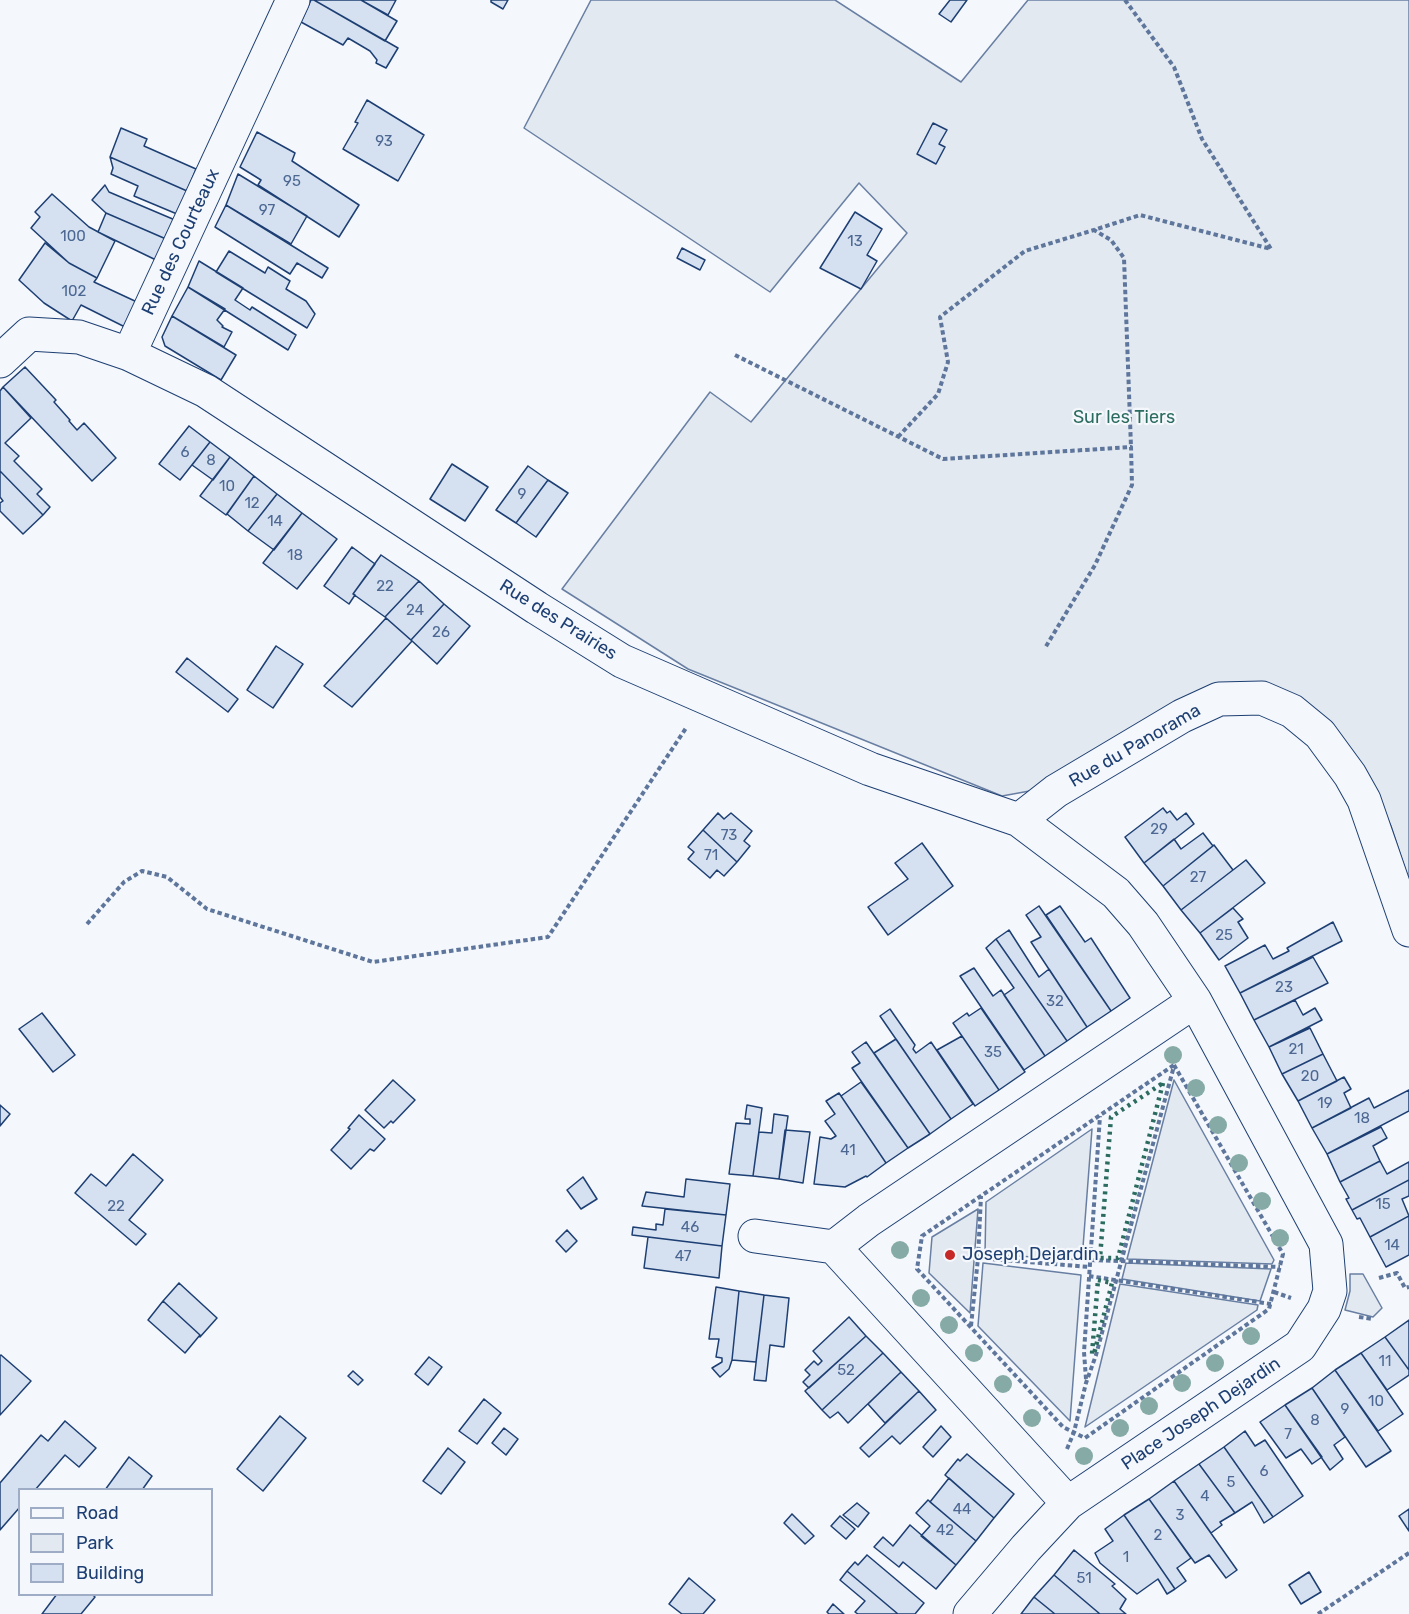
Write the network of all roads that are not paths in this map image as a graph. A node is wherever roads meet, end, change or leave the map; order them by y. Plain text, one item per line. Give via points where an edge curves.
1 (293, 0) edge
2 (129, 354) junction
3 (0, 361) edge
4 (1019, 820) junction
5 (1409, 930) edge
6 (1195, 1001) junction
7 (755, 1236) dead end
8 (834, 1247) junction
9 (1060, 1494) junction
10 (970, 1614) edge

1 - 2 street, Rue des Courteaux
2 - 3 street via 79,337 29,334
2 - 4 street, Rue des Prairies via 206,390 622,661 870,769
4 - 5 street, Rue du Panorama via 1056,791 1182,716 1219,699 1262,698 1292,711 1320,734 1350,775 1364,800
4 - 6 street, Place Joseph Dejardin via 1116,893 1143,924
6 - 8 street
6 - 9 street, Place Joseph Dejardin via 1326,1244 1330,1291 1324,1309 1300,1346
7 - 8 street
8 - 9 street
9 - 10 street, Place Joseph Dejardin via 1026,1548

